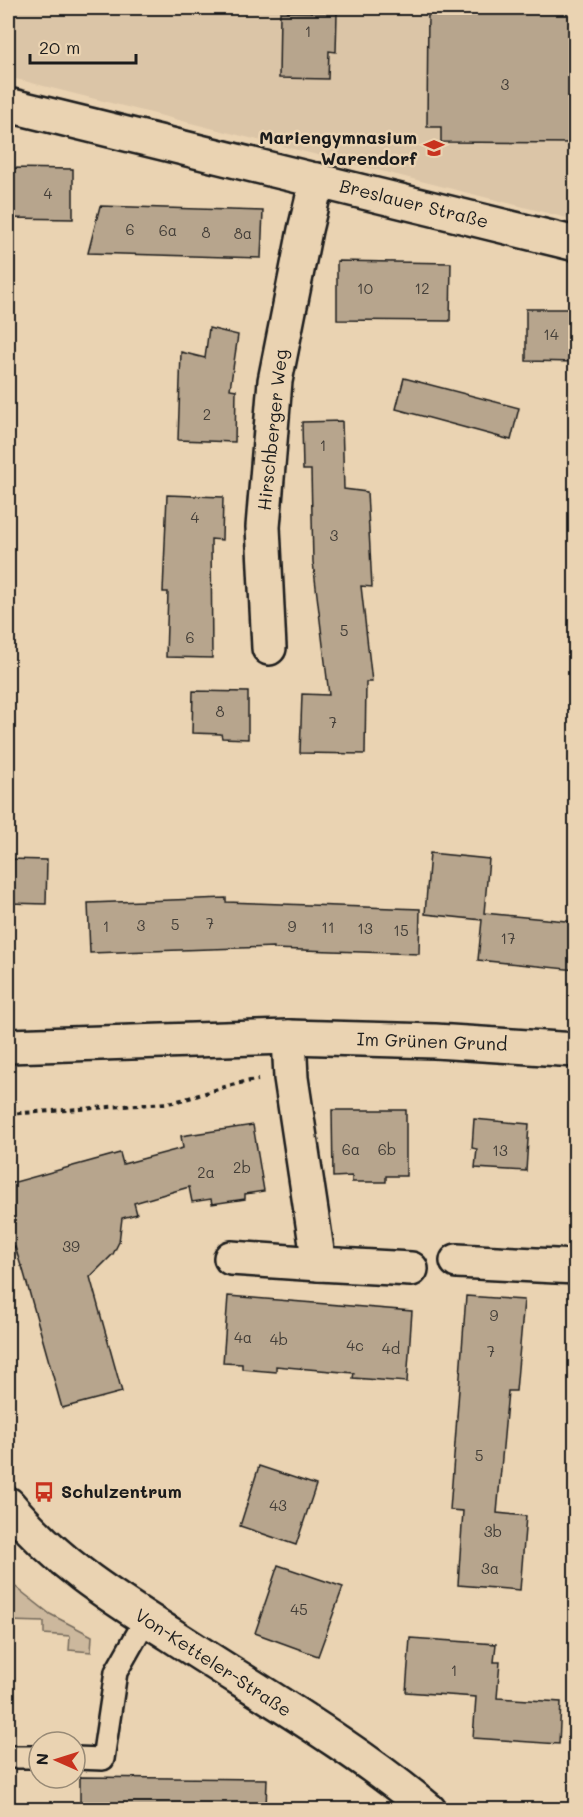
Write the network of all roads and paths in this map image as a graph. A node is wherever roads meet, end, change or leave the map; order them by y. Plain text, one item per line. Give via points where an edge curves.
1 (8, 105) edge
2 (317, 180) junction
3 (576, 244) edge
4 (269, 648) dead end
5 (289, 1037) junction
6 (8, 1046) edge
7 (576, 1050) edge
8 (291, 1078) junction
9 (8, 1114) edge
10 (231, 1258) dead end
11 (457, 1261) dead end
12 (319, 1264) junction
13 (576, 1267) edge
14 (411, 1269) dead end
15 (8, 1504) edge
16 (146, 1619) junction
17 (8, 1757) edge
18 (27, 1757) edge
19 (87, 1758) edge
20 (429, 1809) edge

1 - 2 street, Breslauer Straße
2 - 3 street, Breslauer Straße
2 - 4 street, Hirschberger Weg via 275,381 263,527
5 - 6 street, Im Grünen Grund
5 - 7 street, Im Grünen Grund
5 - 8 street
8 - 9 path via 241,1083 167,1103
8 - 12 street
10 - 12 street
11 - 13 street
12 - 14 street
15 - 16 street, Von-Ketteler-Straße via 47,1547 77,1572
16 - 19 lane via 116,1672 103,1759
16 - 20 street, Von-Ketteler-Straße via 333,1740
17 - 18 lane

